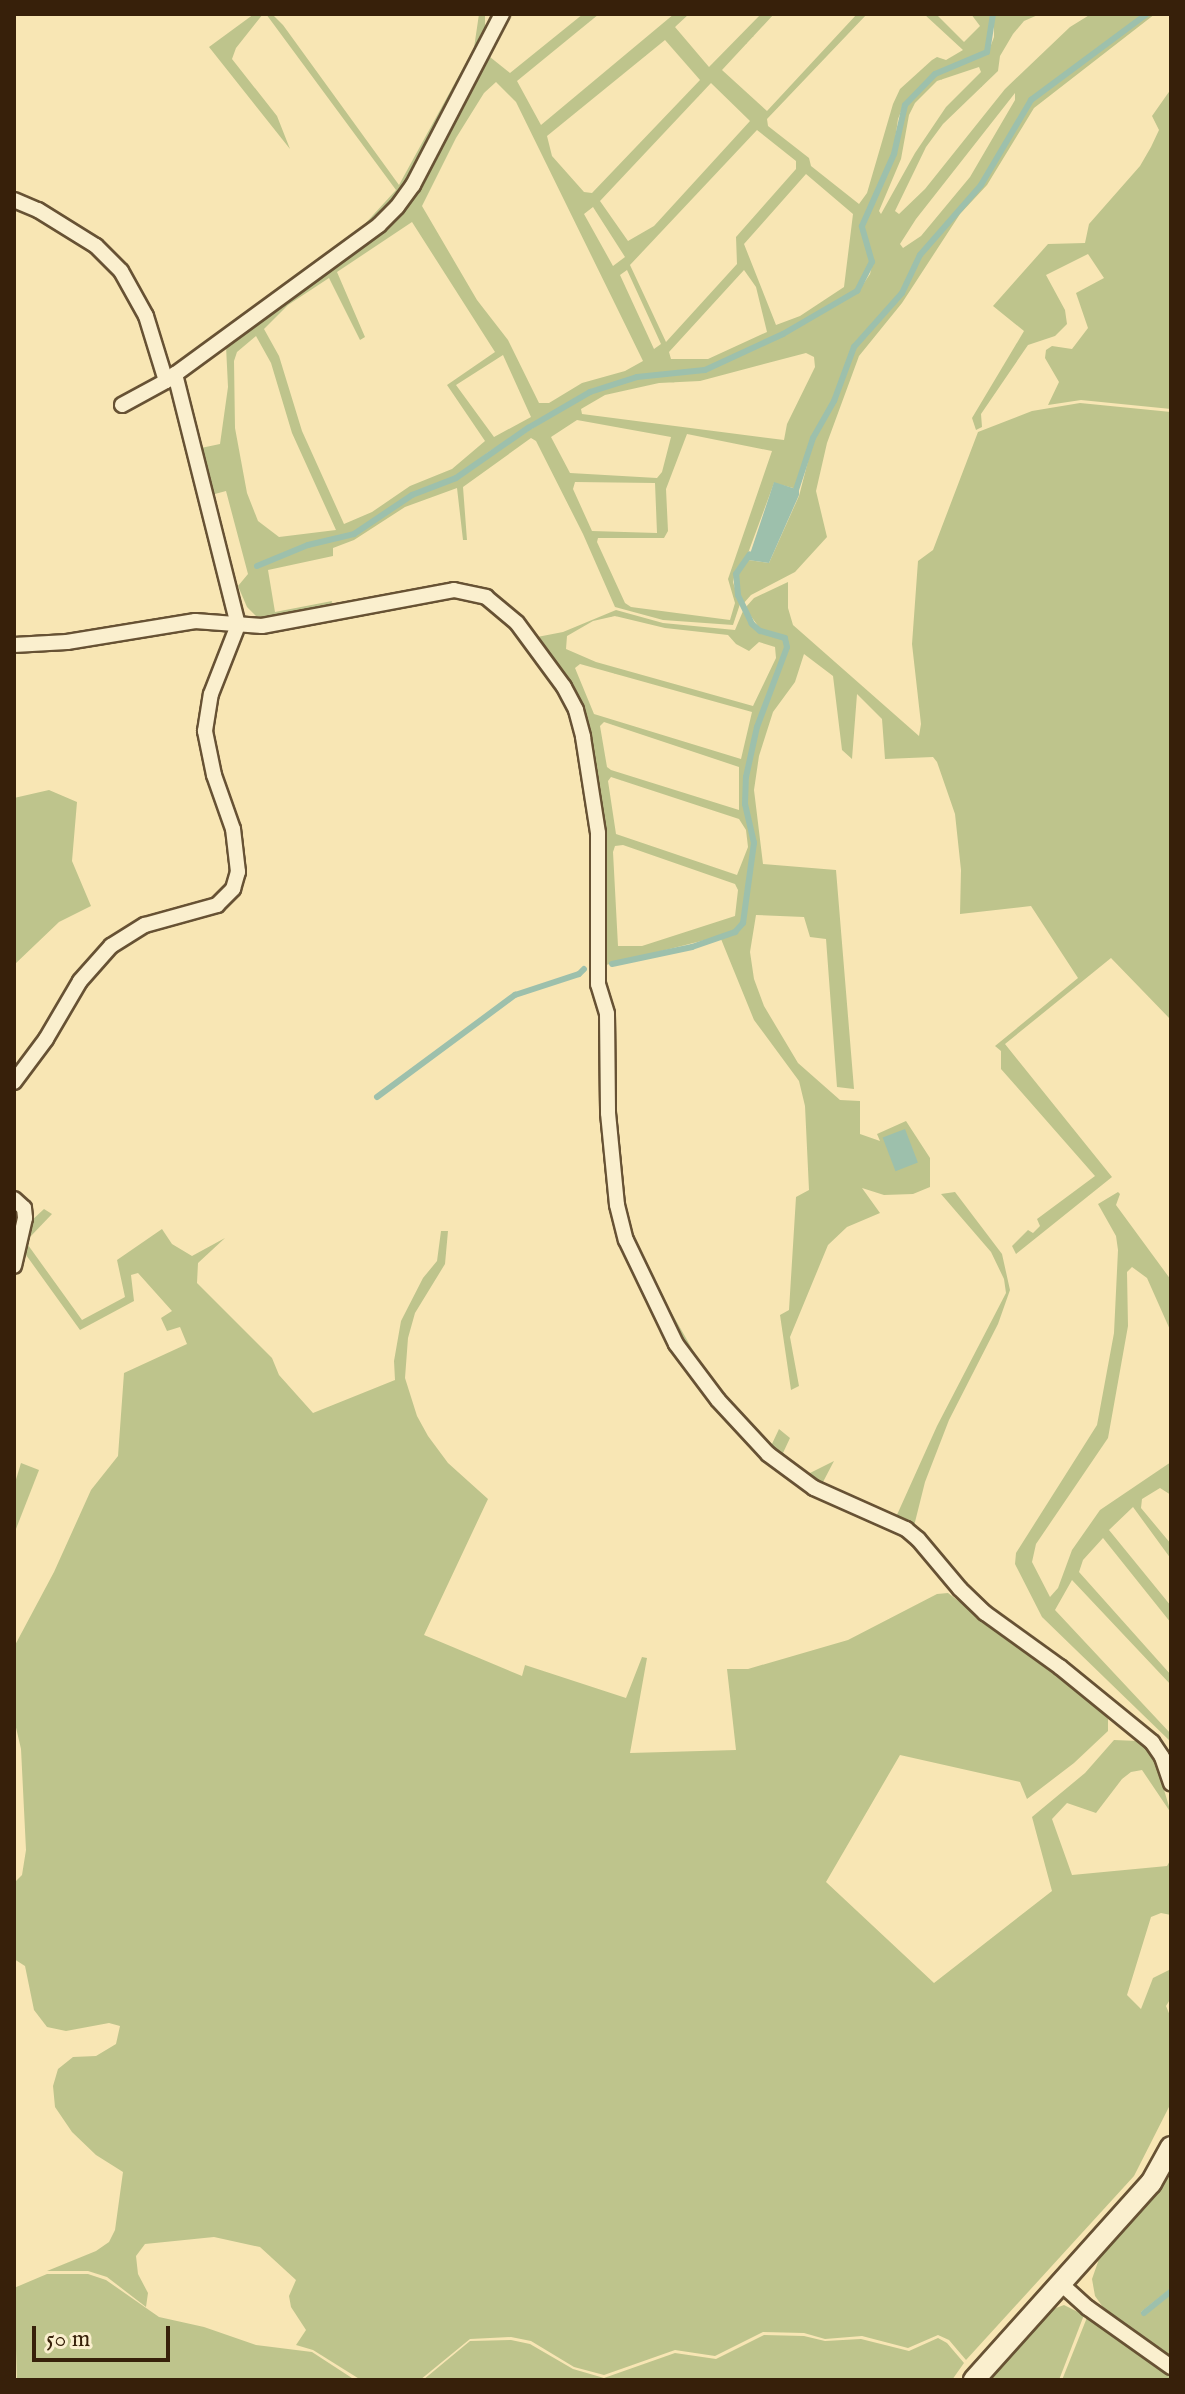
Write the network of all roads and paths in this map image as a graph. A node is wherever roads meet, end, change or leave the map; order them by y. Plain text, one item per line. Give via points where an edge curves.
1 (496, 19) edge
2 (14, 200) edge
3 (170, 377) junction
4 (122, 405) dead end
5 (238, 625) junction
6 (14, 645) edge
7 (14, 1082) edge
8 (14, 1199) edge
9 (14, 1266) edge
10 (1171, 1783) edge
11 (1171, 2147) edge
12 (1059, 2282) junction
13 (1171, 2367) edge
14 (974, 2380) edge

1 - 3 street via 397,207
2 - 3 street via 96,246 121,271
3 - 4 street
3 - 5 street
5 - 6 street via 195,621
5 - 7 street via 211,694 205,731 210,764 233,829 238,872 233,889 217,905 145,925 111,946 80,981
5 - 10 street via 262,626 454,590 486,597 527,636 564,687 583,737 598,833 598,984 607,1014 608,1113 617,1205 626,1240 676,1344 768,1454 814,1488 906,1529 985,1613 1152,1742
8 - 9 street via 24,1208 25,1218
11 - 12 main road via 1151,2183
12 - 13 street
12 - 14 main road

